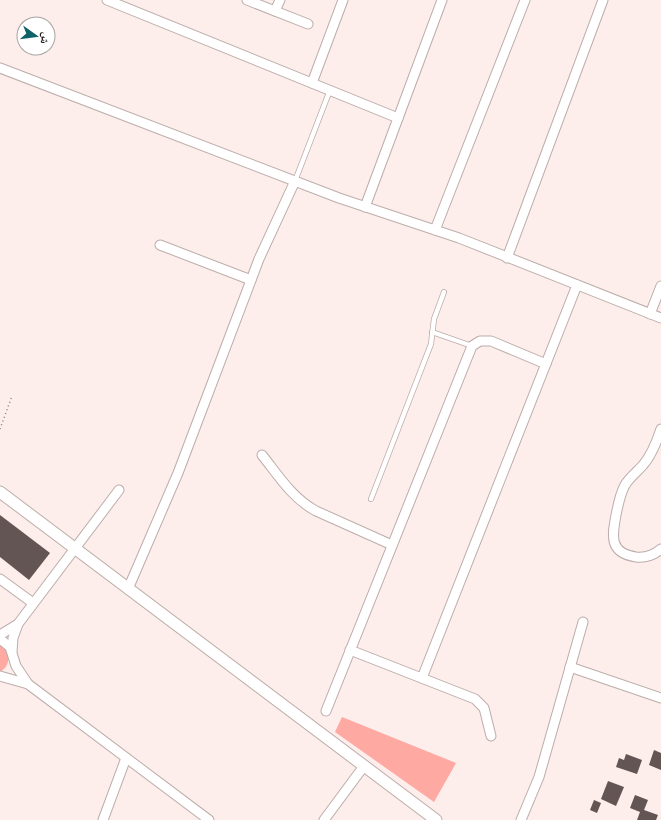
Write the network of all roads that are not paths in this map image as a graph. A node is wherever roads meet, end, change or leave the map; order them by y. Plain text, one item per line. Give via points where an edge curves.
1 (107, 0) edge
2 (247, 0) edge
3 (280, 0) edge
4 (343, 0) edge
5 (442, 0) edge
6 (525, 0) edge
7 (603, 0) edge
8 (275, 11) junction
9 (308, 24) dead end
10 (0, 68) edge
11 (312, 83) junction
12 (330, 90) junction
13 (398, 118) junction
14 (296, 181) junction
15 (364, 207) junction
16 (435, 230) junction
17 (160, 245) dead end
18 (507, 258) junction
19 (251, 280) junction
20 (577, 285) junction
21 (661, 286) edge
22 (444, 292) dead end
23 (650, 314) junction
24 (661, 318) edge
25 (432, 332) junction
26 (472, 346) junction
27 (546, 364) junction
28 (661, 431) edge
29 (262, 455) dead end
30 (119, 490) dead end
31 (0, 492) edge
32 (371, 498) dead end
33 (392, 545) junction
34 (75, 549) junction
35 (661, 549) edge
36 (0, 579) edge
37 (128, 589) junction
38 (33, 604) junction
39 (583, 622) dead end
40 (18, 624) junction
41 (0, 635) edge
42 (0, 639) edge
43 (350, 650) junction
44 (12, 656) junction
45 (570, 668) junction
46 (0, 676) edge
47 (422, 678) junction
48 (28, 684) junction
49 (661, 698) edge
50 (326, 711) dead end
51 (491, 736) dead end
52 (126, 758) junction
53 (364, 766) junction
54 (103, 820) edge
55 (209, 820) edge
56 (324, 820) edge
57 (436, 820) edge
58 (521, 820) edge

1 - 11 street
2 - 8 street
3 - 8 street
4 - 11 street
5 - 13 street
6 - 16 street
7 - 18 street
8 - 9 street
10 - 14 street
11 - 12 street
12 - 13 street
12 - 14 lane
13 - 15 street
14 - 15 street
14 - 19 street
15 - 16 street
16 - 18 street
17 - 19 street
18 - 20 street
19 - 37 street via 178,474
20 - 23 street
20 - 27 street
21 - 23 street
22 - 25 lane via 435,315
23 - 24 street
25 - 26 lane
25 - 32 lane via 432,344
26 - 27 street via 486,340
26 - 33 street
27 - 47 street
28 - 35 street via 648,459 624,486 613,533 616,546 628,555 646,557
29 - 33 street via 290,491 305,504
30 - 34 street
31 - 34 street
33 - 43 street
34 - 37 street
34 - 38 street
36 - 38 street
37 - 53 street
38 - 40 street
39 - 45 street
40 - 41 street
40 - 44 street via 13,638
42 - 44 street via 10,647
43 - 47 street
43 - 50 street
44 - 46 street via 9,669
44 - 48 street
45 - 49 street
45 - 58 street via 539,777
46 - 48 street
47 - 51 street via 478,701 486,712
48 - 52 street
52 - 54 street
52 - 55 street
53 - 56 street
53 - 57 street

